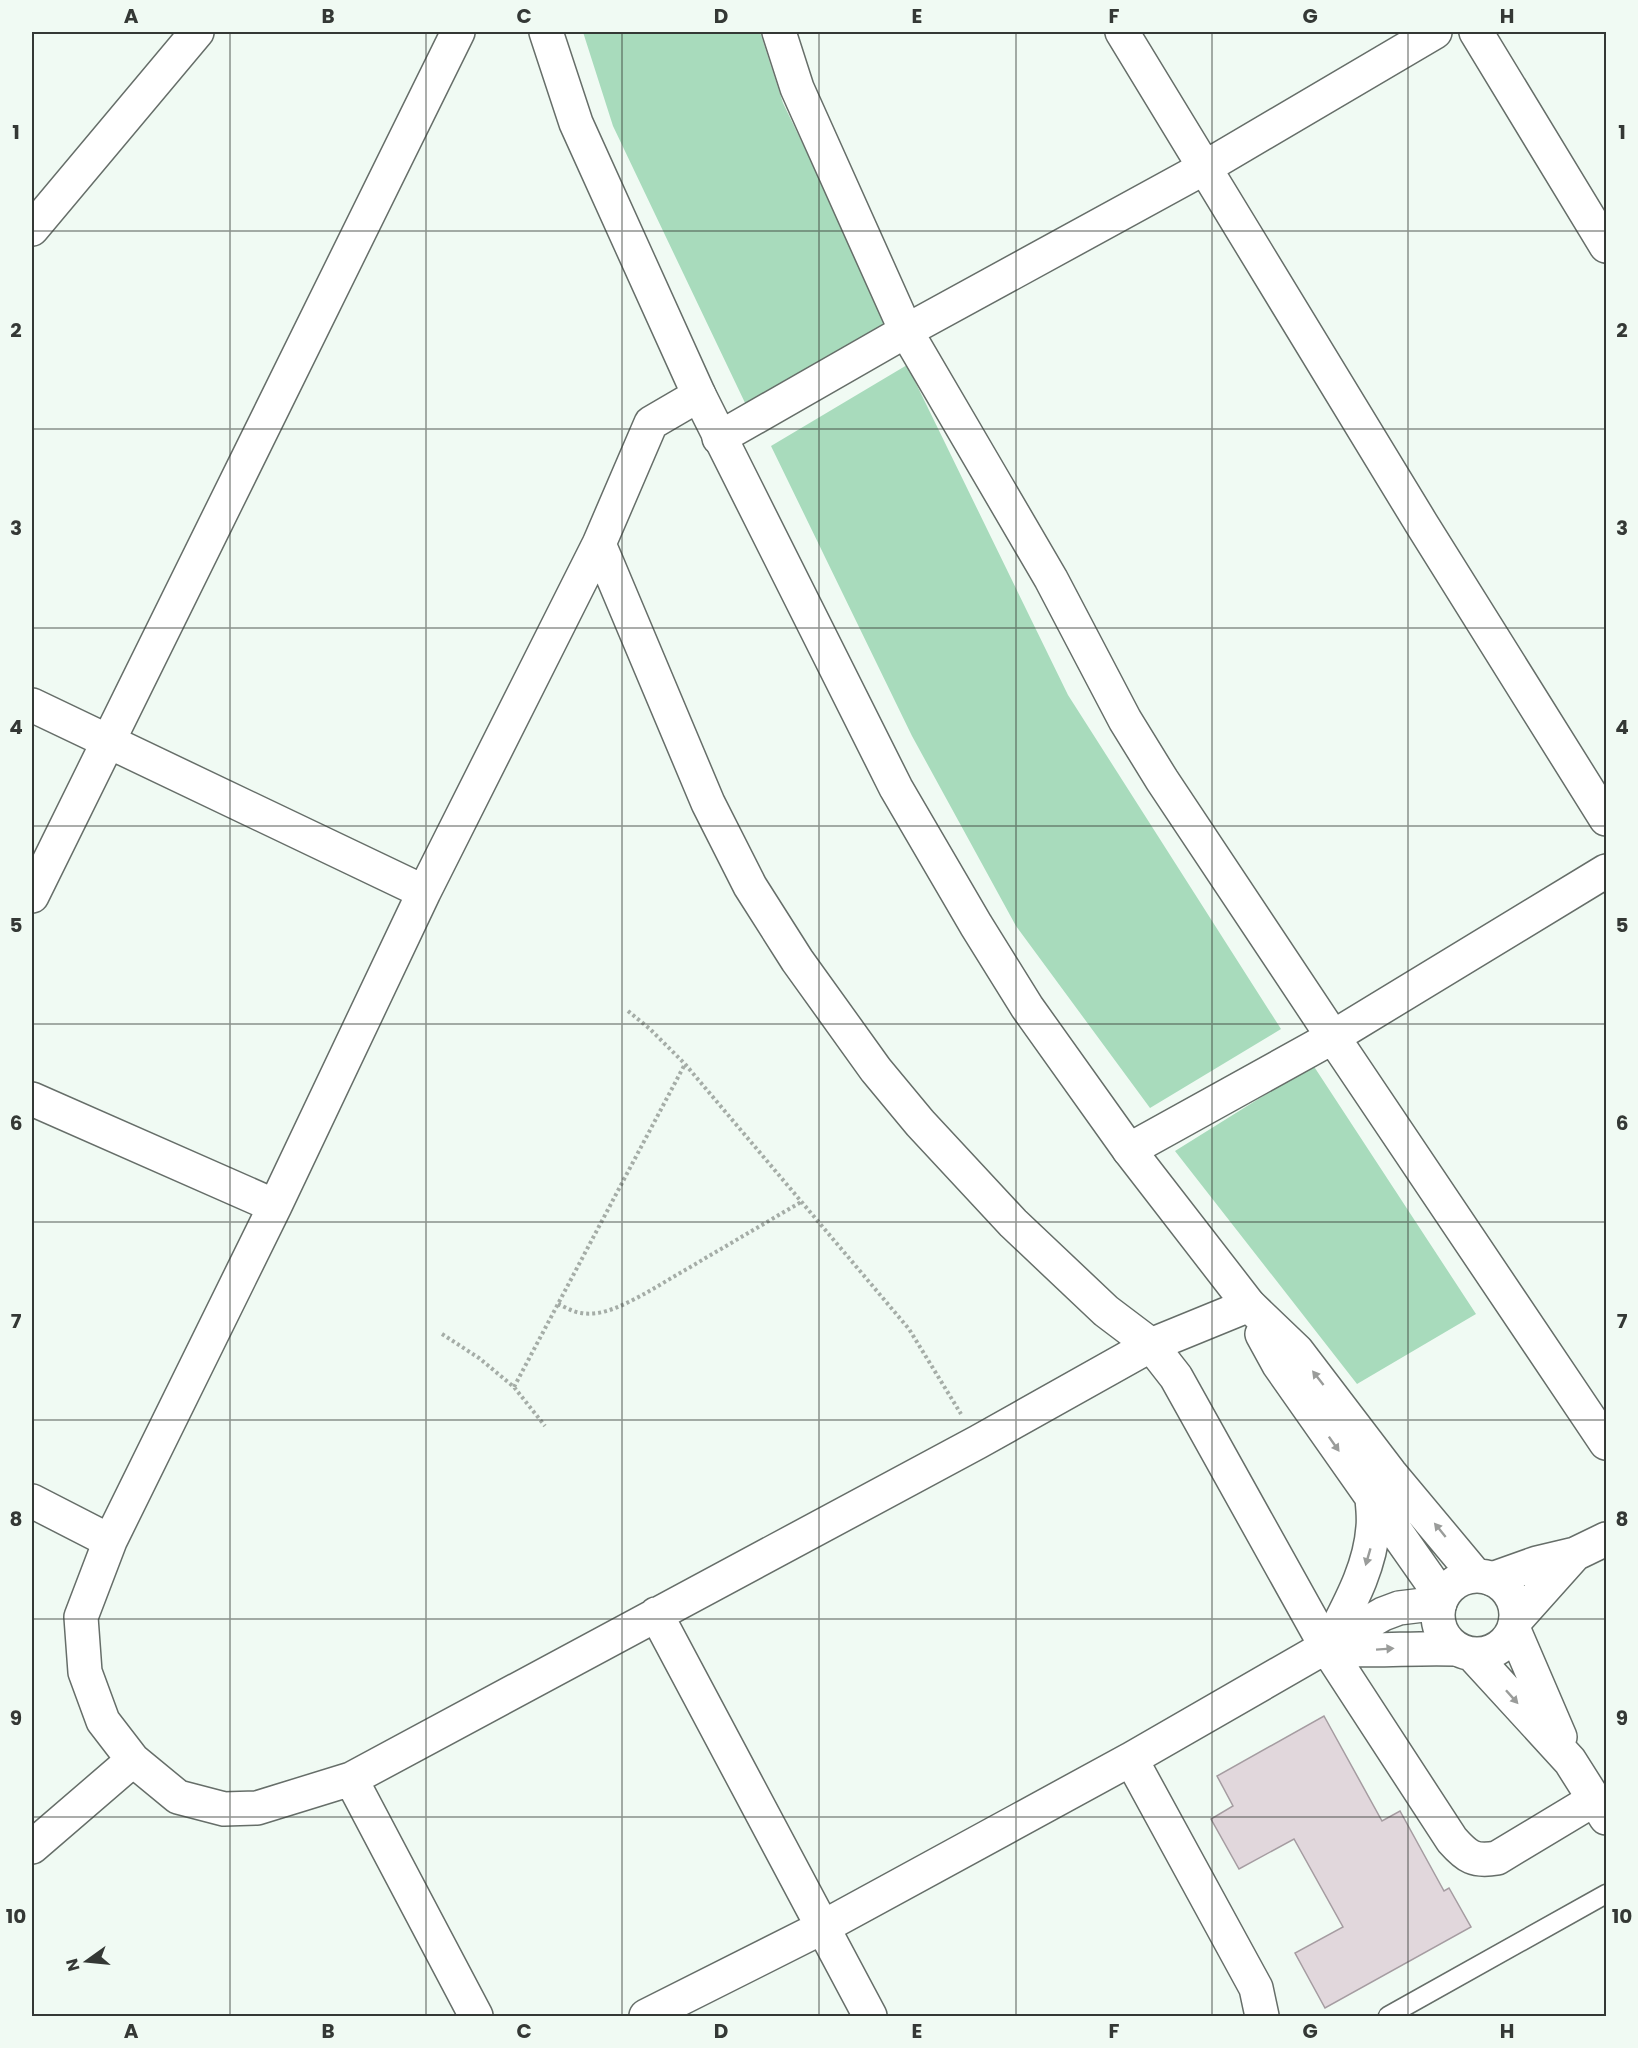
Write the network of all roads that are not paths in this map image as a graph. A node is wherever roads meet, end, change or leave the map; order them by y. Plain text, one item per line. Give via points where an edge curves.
1 (458, 32) edge
2 (546, 32) edge
3 (779, 32) edge
4 (1122, 32) edge
5 (1435, 32) edge
6 (1476, 32) edge
7 (180, 39) edge
8 (1204, 168) junction
9 (32, 229) edge
10 (1606, 246) edge
11 (906, 331) junction
12 (699, 395) junction
13 (719, 438) junction
14 (599, 544) junction
15 (32, 705) edge
16 (110, 740) junction
17 (1606, 819) edge
18 (1606, 871) edge
19 (424, 892) junction
20 (32, 896) edge
21 (1333, 1037) junction
22 (32, 1100) edge
23 (1130, 1150) junction
24 (275, 1206) junction
25 (1249, 1305) junction
26 (1150, 1346) junction
27 (1606, 1443) edge
28 (1372, 1499) junction
29 (32, 1501) edge
30 (1606, 1539) edge
31 (110, 1541) junction
32 (1575, 1554) junction
33 (1484, 1577) junction
34 (1441, 1600) junction
35 (656, 1614) junction
36 (1515, 1625) junction
37 (1327, 1648) junction
38 (1464, 1652) junction
39 (1131, 1759) junction
40 (133, 1760) junction
41 (1570, 1761) junction
42 (351, 1779) junction
43 (1601, 1808) edge
44 (32, 1847) edge
45 (1606, 1894) edge
46 (823, 1927) junction
47 (476, 2016) edge
48 (646, 2016) edge
49 (870, 2016) edge
50 (1263, 2016) edge
51 (1388, 2016) edge

1 - 16 street
2 - 12 street via 576,123
3 - 11 street via 796,88
4 - 8 street
5 - 8 street
6 - 10 street
7 - 9 street
8 - 11 street
8 - 17 street
11 - 13 street
11 - 21 street via 1051,579 1125,720
12 - 13 street
12 - 14 street via 651,423
13 - 23 street via 896,788 1027,1007
14 - 19 street
14 - 26 street via 708,803 750,886 796,960 920,1124 1013,1223 1106,1311
15 - 16 street
16 - 19 street
16 - 20 street
18 - 21 street
19 - 24 street
21 - 23 street
21 - 27 street
22 - 24 street
23 - 25 street
24 - 31 street
25 - 26 street
25 -> 28 street via 1279,1365
33 -> 25 street via 1390,1473 1297,1351
26 - 35 street
26 - 37 street via 1176,1377
28 - 34 street
28 -> 37 street via 1374,1526 1370,1552
29 - 31 street
30 - 32 street
31 - 40 street via 81,1617 85,1672 103,1721
32 - 33 street
32 - 36 street
33 - 34 street via 1456,1582
33 - 36 street via 1508,1591 1513,1600
34 - 37 street via 1383,1614
34 - 38 street via 1437,1616 1440,1629 1446,1640
35 - 42 street
35 - 46 street
36 - 38 street via 1507,1641 1497,1649 1485,1654
36 - 41 street
37 -> 38 street
37 - 39 street
37 - 43 street via 1452,1840 1471,1858 1497,1858
38 -> 41 street
39 - 46 street
39 - 50 street via 1256,1988
40 - 42 street via 178,1797 224,1809 257,1808
40 - 44 street
41 - 43 street
42 - 47 street
45 - 51 lane
46 - 48 street
46 - 49 street

